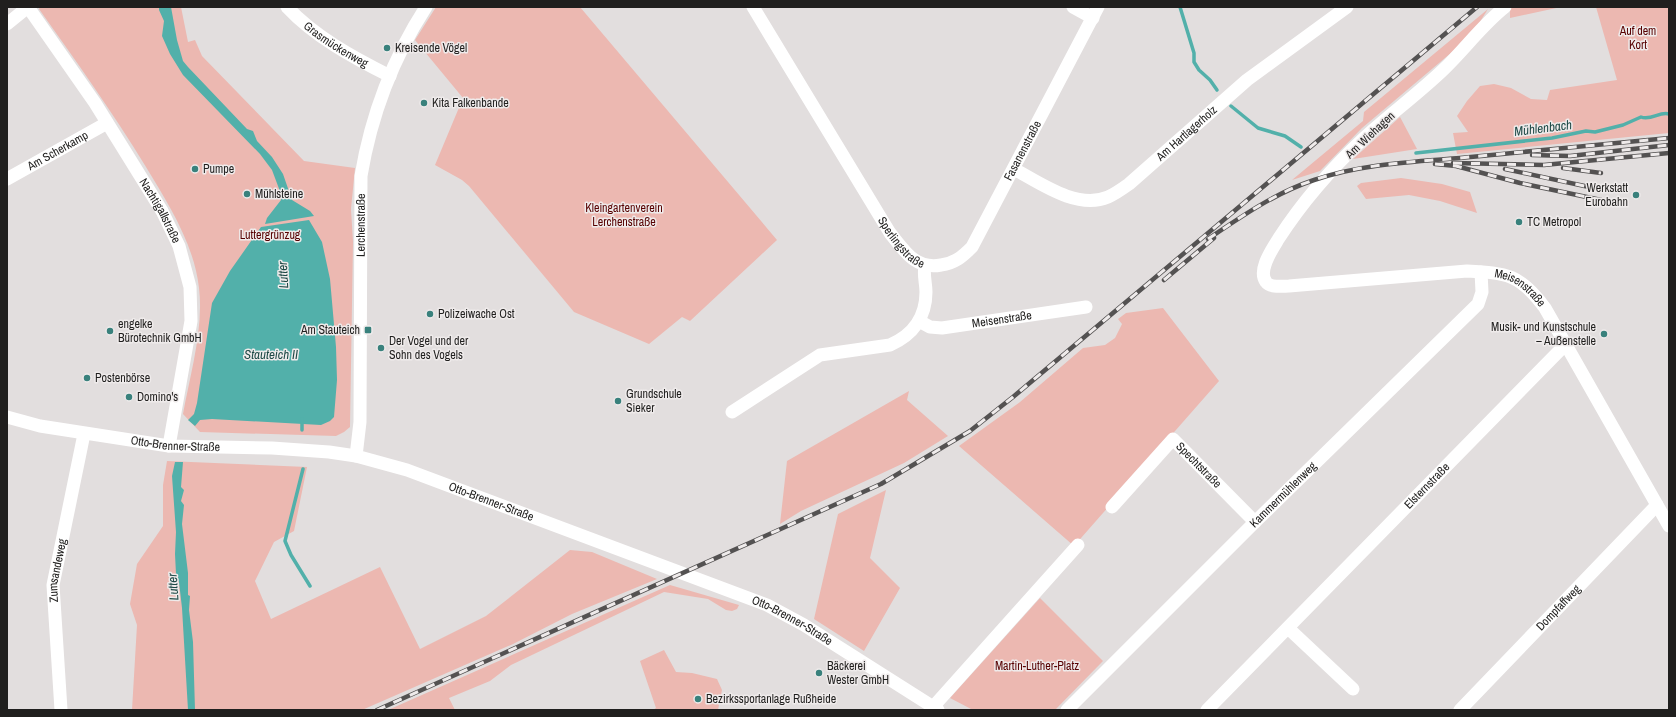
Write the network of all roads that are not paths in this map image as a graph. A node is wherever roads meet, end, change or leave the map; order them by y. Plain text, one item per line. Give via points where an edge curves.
1 (28, 7) edge
2 (287, 7) edge
3 (426, 7) edge
4 (752, 7) edge
5 (1073, 7) edge
6 (1347, 7) edge
7 (1505, 7) edge
8 (1095, 12) edge
9 (7, 24) edge
10 (390, 76) junction
11 (107, 122) junction
12 (1014, 169) junction
13 (7, 179) edge
14 (926, 266) junction
15 (1481, 272) junction
16 (1266, 282) joint
17 (1086, 307) dead end
18 (919, 321) junction
19 (1565, 345) junction
20 (732, 412) dead end
21 (7, 417) edge
22 (84, 434) junction
23 (169, 446) junction
24 (356, 456) junction
25 (1657, 505) junction
26 (1112, 507) dead end
27 (1255, 522) junction
28 (1669, 526) edge
29 (1078, 545) dead end
30 (1288, 628) junction
31 (1353, 689) dead end
32 (935, 708) edge
33 (61, 710) edge
34 (1067, 710) edge
35 (1207, 710) edge
36 (1460, 710) edge

1 - 9 street
1 - 11 street, Nachtigallstraße
2 - 10 street, Grasmückenweg via 326,39
3 - 10 street, Lerchenstraße via 407,38
4 - 14 street, Sperlingstraße via 890,233 914,260
5 - 8 street
6 - 12 street, Am Hartlagerholz via 1247,80 1129,184 1108,197 1094,200 1069,197
7 - 16 street, Am Wiehagen via 1479,30 1444,69 1363,139 1313,192 1290,220 1269,255 1264,275
8 - 12 street, Fasanenstraße
10 - 24 street, Lerchenstraße via 369,134 361,176 360,422
11 - 13 street, Am Scherkamp
11 - 23 street, Nachtigallstraße via 162,211 178,246 190,287 191,321
12 - 14 street, Fasanenstraße via 972,248 952,263
14 - 18 street, Sperlingstraße via 925,309
15 - 16 street, Meisenstraße via 1452,272 1289,286 1276,286
15 - 19 street, Meisenstraße via 1496,272 1520,281 1545,308
15 - 27 street, Kammermühlenweg via 1482,292 1478,304
17 - 18 street, Meisenstraße via 942,328 930,327
18 - 20 street, Sperlingstraße via 907,335 890,345 820,355
19 - 25 street, Meisenstraße
19 - 30 street, Elsternstraße
21 - 22 street, Otto-Brenner-Straße
22 - 23 street, Otto-Brenner-Straße
22 - 33 street, Zumsandeweg via 53,585
23 - 24 street, Otto-Brenner-Straße via 272,448
24 - 32 street, Otto-Brenner-Straße via 407,470 747,597 804,625
25 - 28 street, Meisenstraße
25 - 36 street, Dompfaffweg
26 - 27 street, Spechtstraße via 1173,439
27 - 34 street, Kammermühlenweg
29 - 32 street
30 - 31 street
30 - 35 street, Elsternstraße

